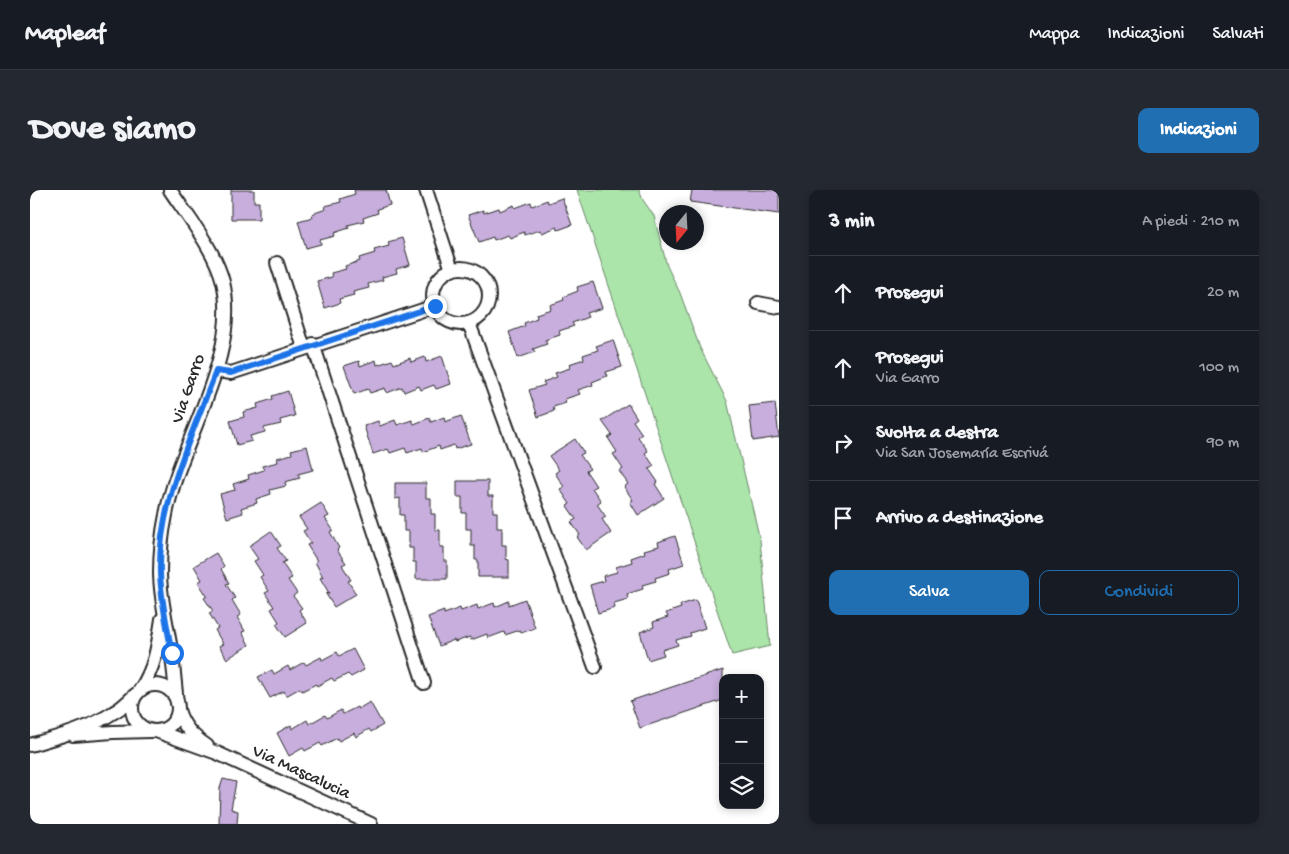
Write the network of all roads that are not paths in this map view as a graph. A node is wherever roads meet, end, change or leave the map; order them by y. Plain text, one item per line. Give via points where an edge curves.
1 (170, 190) edge
2 (426, 190) edge
3 (277, 263) dead end
4 (452, 270) junction
5 (758, 303) dead end
6 (435, 306) junction
7 (779, 307) edge
8 (469, 323) junction
9 (309, 346) junction
10 (216, 371) junction
11 (164, 609) junction
12 (595, 667) dead end
13 (424, 683) dead end
14 (138, 693) junction
15 (178, 707) junction
16 (154, 731) junction
17 (58, 737) junction
18 (30, 745) edge
19 (217, 753) junction
20 (371, 824) edge

1 - 10 street, Via Garro via 216,262 223,281 226,321
2 - 4 street
3 - 9 street
4 - 6 street via 436,284
4 - 8 street via 471,270 482,277 488,288 489,300 484,312
5 - 7 street
6 - 8 street via 448,321
6 - 9 street
8 - 12 street
9 - 10 street via 231,373
9 - 13 street
10 - 11 street, Via Garro via 173,486 166,514 160,573
11 - 14 street via 153,666
11 - 15 street
14 - 15 street via 154,685 164,687 173,694
14 - 16 street via 132,706 135,720 142,727
14 - 17 street via 114,712
15 - 16 street via 172,724
15 - 19 street via 181,720 190,733
16 - 17 street
16 - 19 street
17 - 18 street
19 - 20 street, Via Mascalucia

